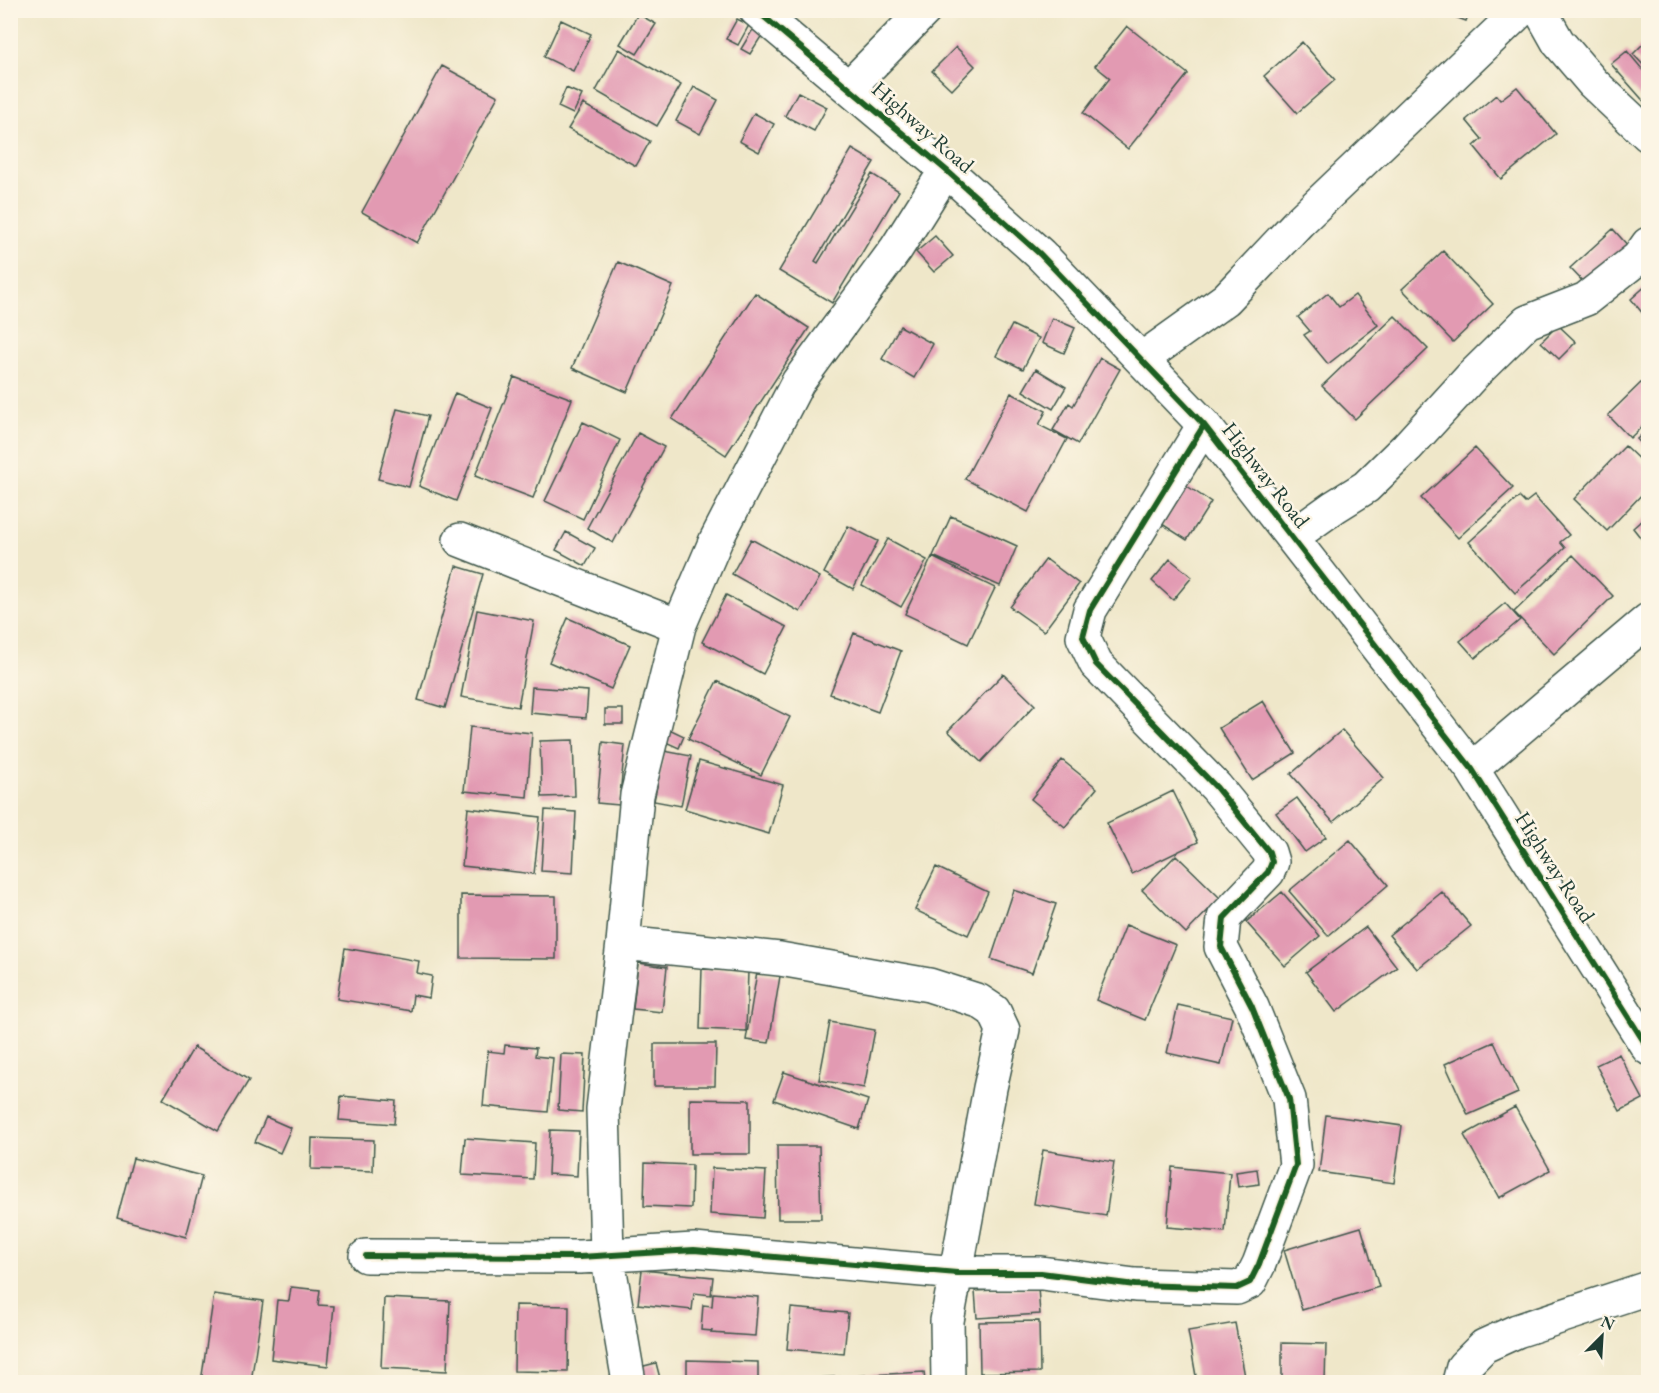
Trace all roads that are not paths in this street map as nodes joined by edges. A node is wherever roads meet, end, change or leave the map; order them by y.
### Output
1 (756, 10) edge
2 (925, 10) edge
3 (1521, 10) edge
4 (1540, 10) edge
5 (849, 87) junction
6 (1648, 135) edge
7 (946, 170) junction
8 (1648, 244) edge
9 (1142, 359) junction
10 (1204, 425) junction
11 (1292, 537) junction
12 (460, 540) dead end
13 (1648, 620) edge
14 (679, 626) junction
15 (1472, 769) junction
16 (623, 943) junction
17 (1640, 1015) edge
18 (1648, 1047) edge
19 (607, 1254) junction
20 (366, 1256) dead end
21 (957, 1273) junction
22 (1648, 1288) edge
23 (630, 1383) edge
24 (948, 1383) edge
25 (1459, 1383) edge

1 - 5 street, Highway Road
2 - 5 street
3 - 9 street
4 - 6 street
5 - 7 street, Highway Road
7 - 9 street, Highway Road
7 - 14 street
8 - 11 street
9 - 10 street, Highway Road
10 - 11 street, Highway Road
10 - 21 street
11 - 15 street, Highway Road
12 - 14 street
13 - 15 street
14 - 16 street
15 - 17 street, Highway Road
16 - 19 street
16 - 21 street
17 - 18 street, Highway Road
19 - 20 street
19 - 21 street
19 - 23 street
21 - 24 street
22 - 25 street

